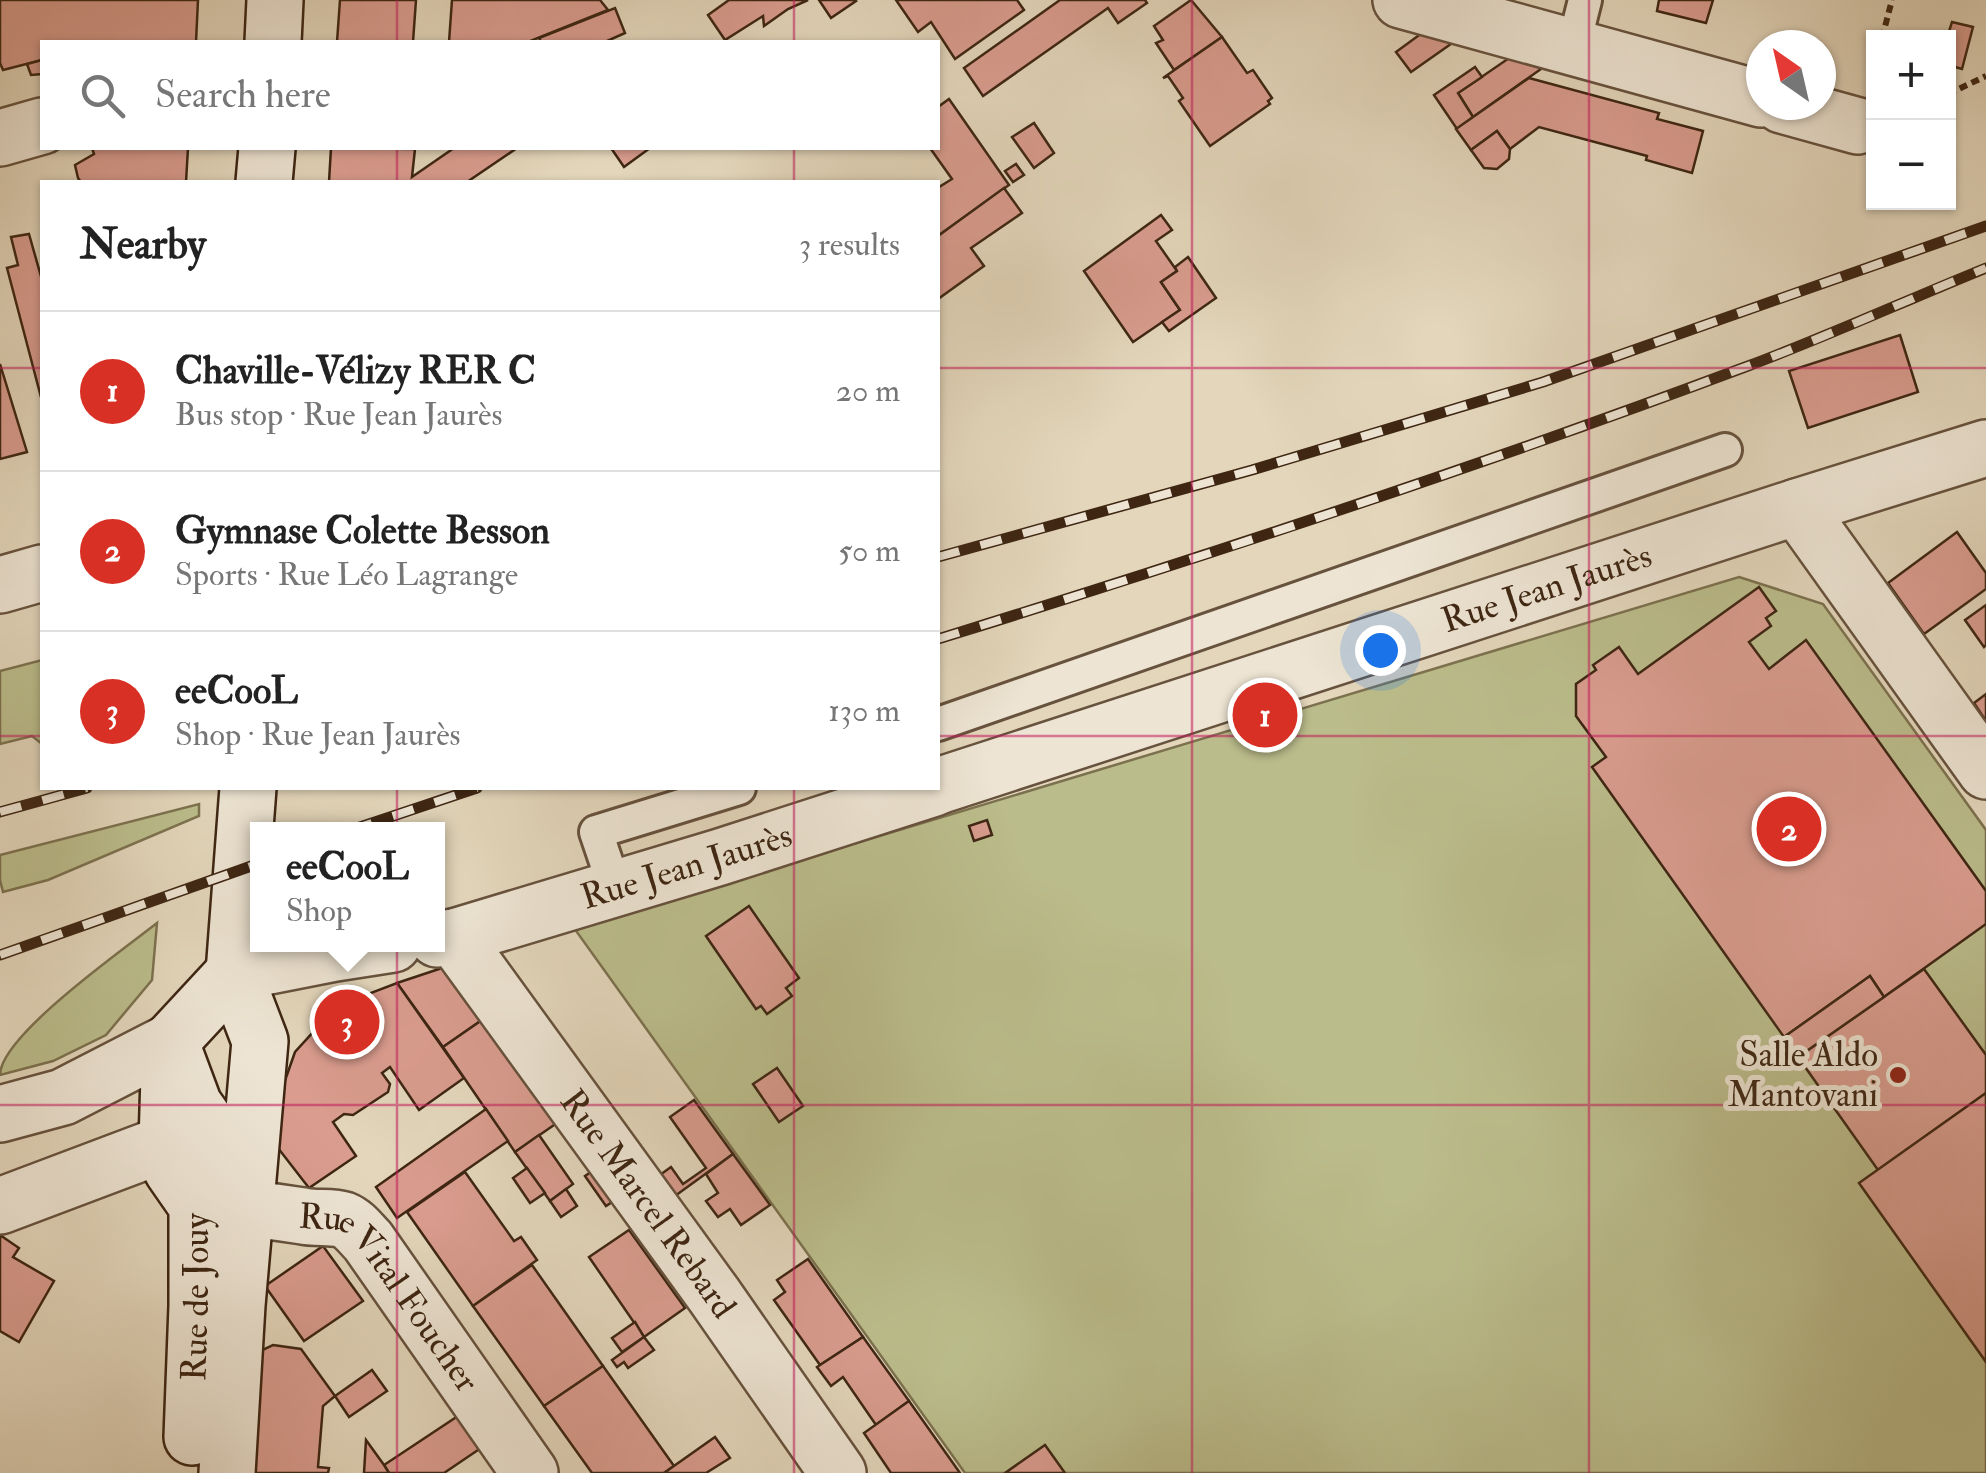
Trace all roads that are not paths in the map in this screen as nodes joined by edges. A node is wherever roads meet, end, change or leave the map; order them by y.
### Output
1 (275, 0) edge
2 (1420, 2) edge
3 (1579, 24) edge
4 (273, 40) edge
5 (1746, 93) edge
6 (1836, 120) edge
7 (1858, 126) dead end
8 (40, 127) edge
9 (0, 138) edge
10 (266, 150) edge
11 (264, 180) edge
12 (1986, 448) edge
13 (1725, 450) dead end
14 (1797, 507) junction
15 (40, 574) edge
16 (0, 584) edge
17 (940, 723) edge
18 (1986, 771) edge
19 (940, 786) edge
20 (248, 790) edge
21 (732, 790) edge
22 (926, 790) edge
23 (615, 888) junction
24 (446, 938) edge
25 (341, 952) edge
26 (234, 973) junction
27 (170, 1042) junction
28 (0, 1114) edge
29 (167, 1142) junction
30 (229, 1200) junction
31 (0, 1206) edge
32 (190, 1473) edge
33 (227, 1473) edge
34 (530, 1473) edge
35 (838, 1473) edge

1 - 4 street
2 - 3 street
3 - 5 street
6 - 7 street
8 - 9 street
10 - 11 street
12 - 14 street, Rue Jean Jaurès
13 - 17 lane
14 - 18 street
14 - 19 street, Rue Jean Jaurès
15 - 16 street
20 - 26 street, Rue de Jouy
21 - 23 lane
22 - 23 street, Rue Jean Jaurès
23 - 24 street, Rue Jean Jaurès
24 - 35 street, Rue Marcel Rebard
25 - 26 street
26 - 27 street
26 - 30 street, Rue de Jouy
27 - 28 street
27 - 29 street, Rue de Jouy
27 - 30 street
29 - 30 street, Rue de Jouy
29 - 31 street
30 - 32 street, Rue de Jouy
30 - 33 street, Rue de Jouy
30 - 34 street, Rue Vital Foucher

